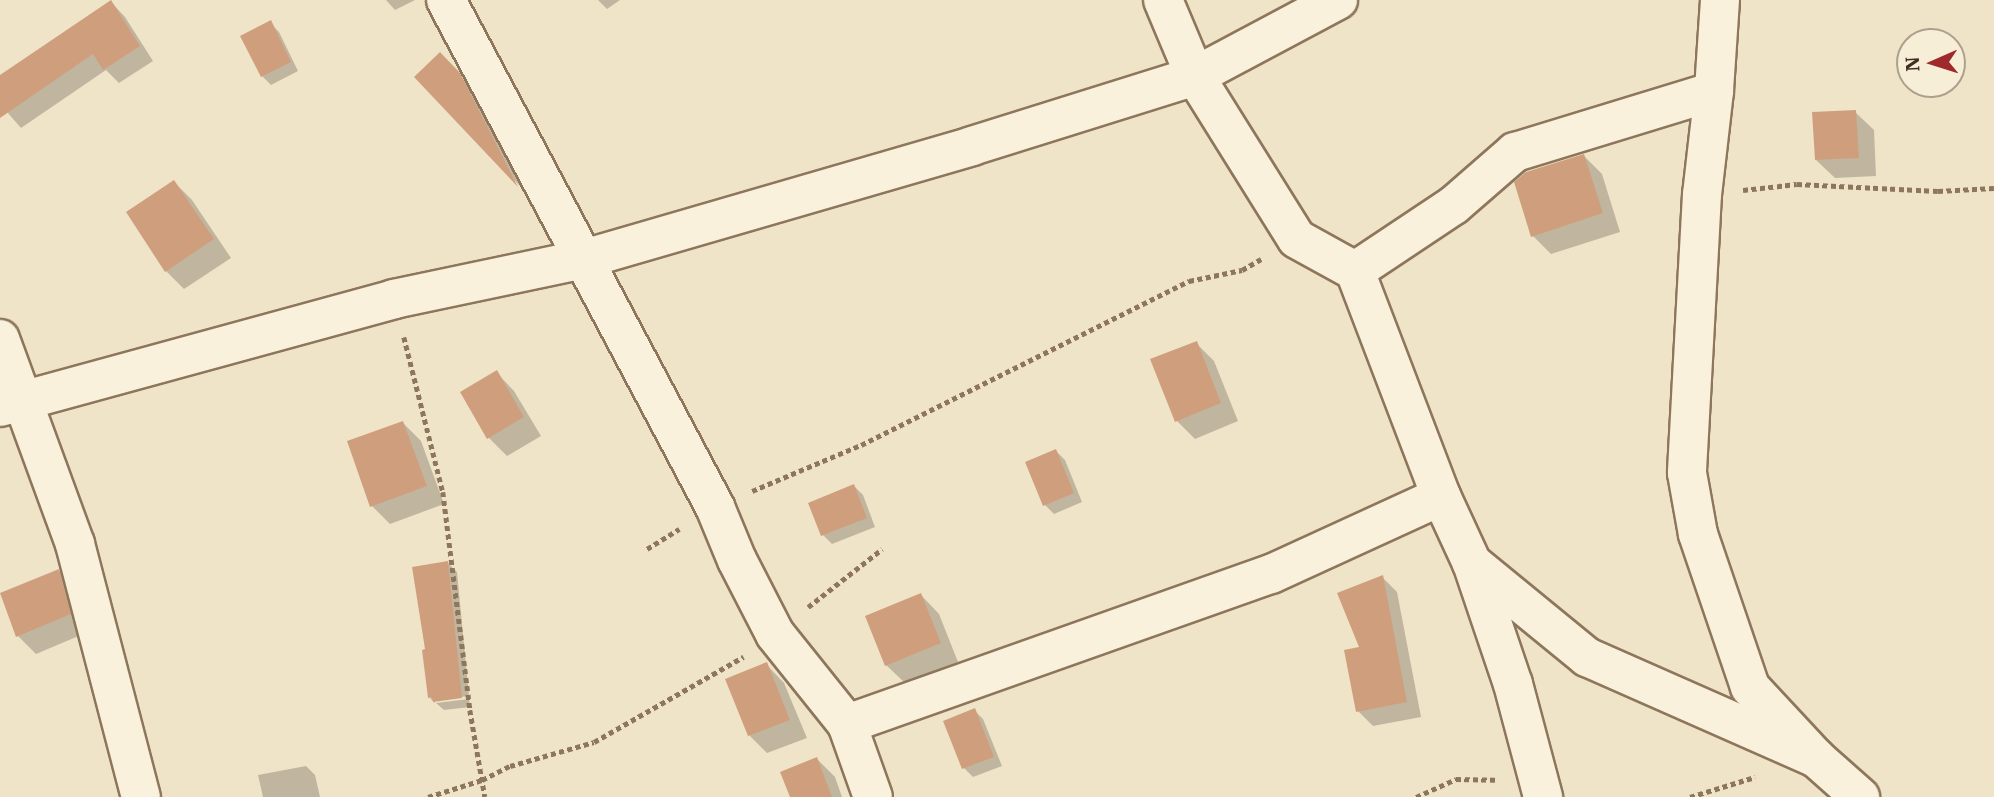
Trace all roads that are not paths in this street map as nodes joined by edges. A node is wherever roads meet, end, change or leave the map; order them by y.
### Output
1 (446, 0) edge
2 (1163, 0) edge
3 (1338, 0) edge
4 (1720, 0) edge
5 (1195, 76) junction
6 (1714, 91) junction
7 (584, 259) junction
8 (1355, 271) junction
9 (0, 340) edge
10 (11, 403) edge
11 (1441, 496) junction
12 (1472, 563) junction
13 (848, 724) junction
14 (1816, 758) junction
15 (1541, 789) edge
16 (141, 797) edge
17 (873, 797) edge
18 (1860, 797) edge

1 - 7 street
2 - 5 street
3 - 5 street
4 - 6 street
5 - 7 street
5 - 8 street
6 - 8 street
6 - 14 street
7 - 10 street
7 - 13 street
8 - 11 street
9 - 10 street
10 - 16 street
11 - 12 street
11 - 13 street
12 - 14 street
12 - 15 street
13 - 17 street
14 - 18 street

